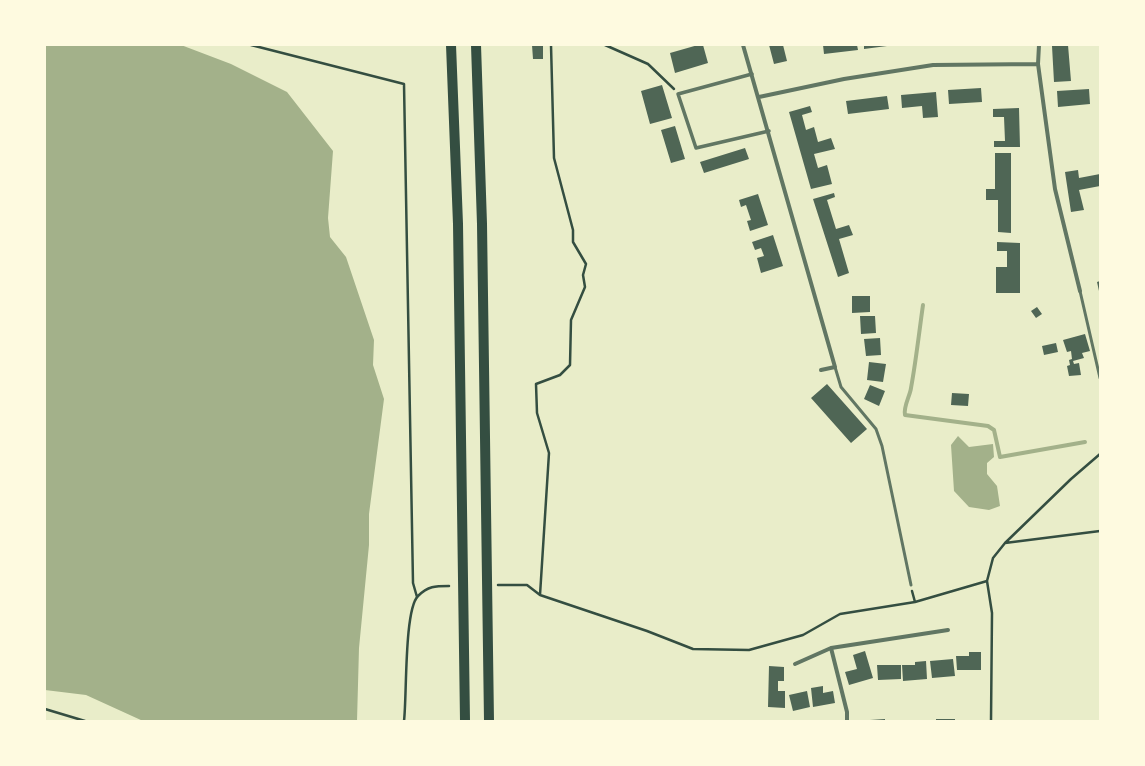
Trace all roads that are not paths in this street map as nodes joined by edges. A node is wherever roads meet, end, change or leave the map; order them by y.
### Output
1 (451, 45) edge
2 (476, 45) edge
3 (743, 45) edge
4 (1039, 45) edge
5 (1038, 64) junction
6 (752, 74) junction
7 (759, 97) junction
8 (769, 131) junction
9 (1080, 291) joint
10 (834, 367) junction
11 (821, 370) dead end
12 (1100, 378) edge
13 (911, 585) dead end
14 (948, 630) dead end
15 (831, 648) junction
16 (795, 664) dead end
17 (465, 721) edge
18 (489, 721) edge
19 (847, 721) edge

1 - 17 main road
2 - 18 main road
3 - 6 street
4 - 5 street
5 - 7 street
5 - 9 street
6 - 7 street
6 - 8 street
7 - 8 street
8 - 10 street
9 - 12 lane
10 - 11 street
10 - 13 lane
14 - 15 street
15 - 16 street
15 - 19 street

